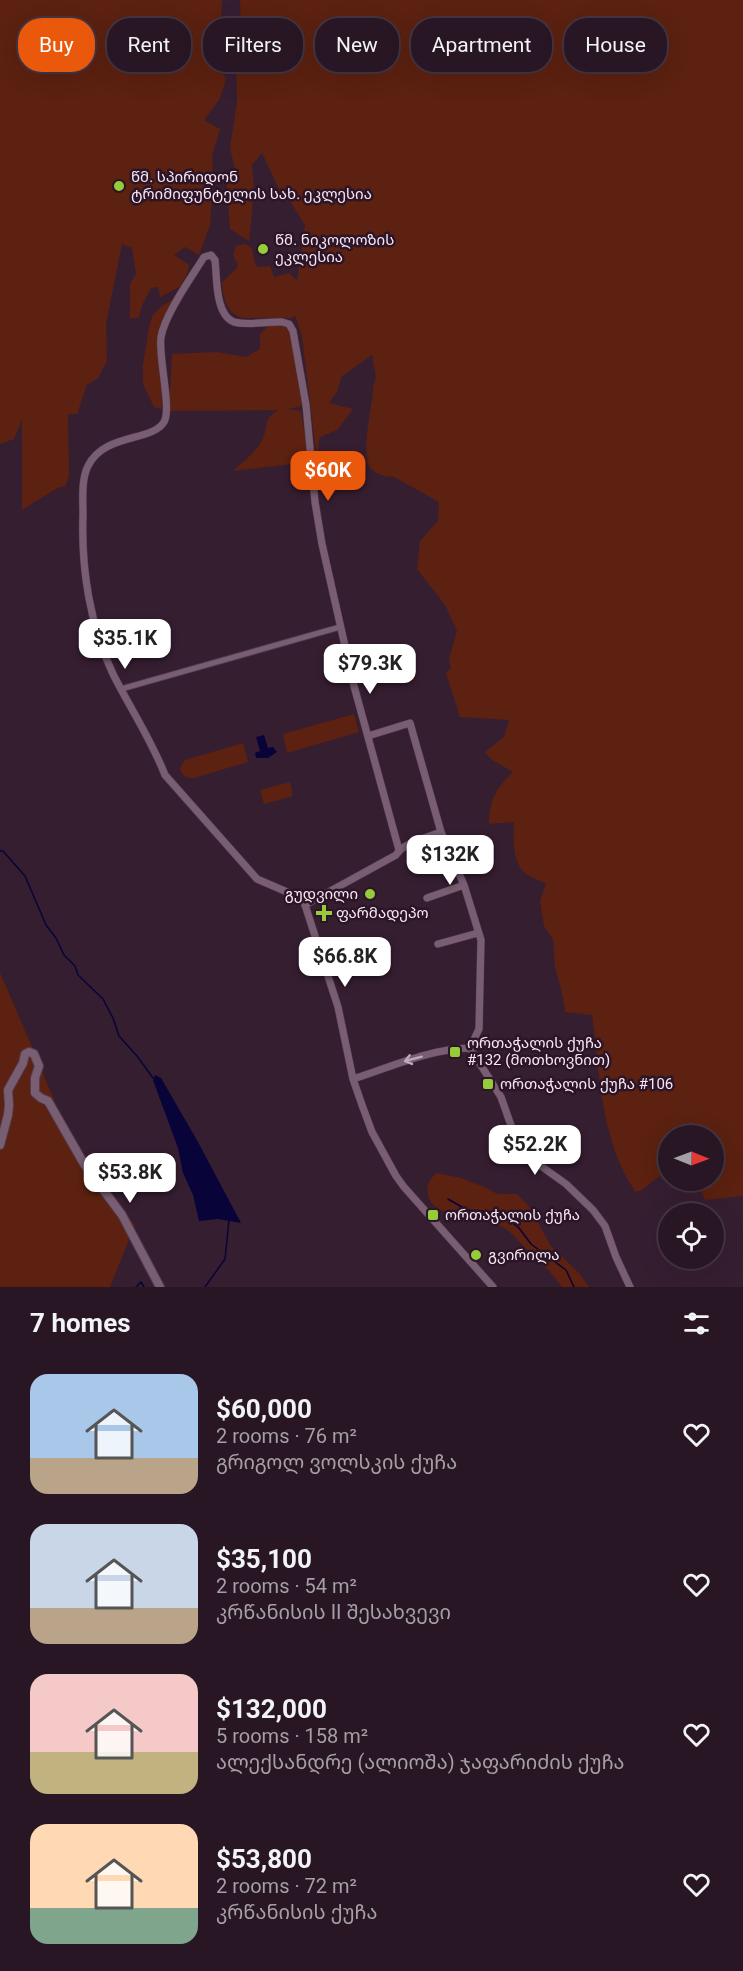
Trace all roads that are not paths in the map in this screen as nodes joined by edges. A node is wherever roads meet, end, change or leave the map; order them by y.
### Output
1 (340, 627) junction
2 (121, 689) junction
3 (368, 736) junction
4 (441, 832) junction
5 (399, 850) junction
6 (464, 885) junction
7 (427, 898) dead end
8 (305, 905) junction
9 (478, 933) junction
10 (438, 944) dead end
11 (470, 1048) junction
12 (353, 1079) junction
13 (0, 1146) edge
14 (160, 1287) edge
15 (493, 1287) edge
16 (630, 1287) edge

1 - 2 street
1 - 2 street
1 - 3 street
2 - 8 street
3 - 4 street
3 - 5 street
4 - 5 street
4 - 6 street
5 - 8 street
6 - 7 street
6 - 9 street
8 - 12 street
9 - 10 street
9 - 11 street
11 -> 12 street
11 - 16 street
12 - 15 street
13 - 14 street

